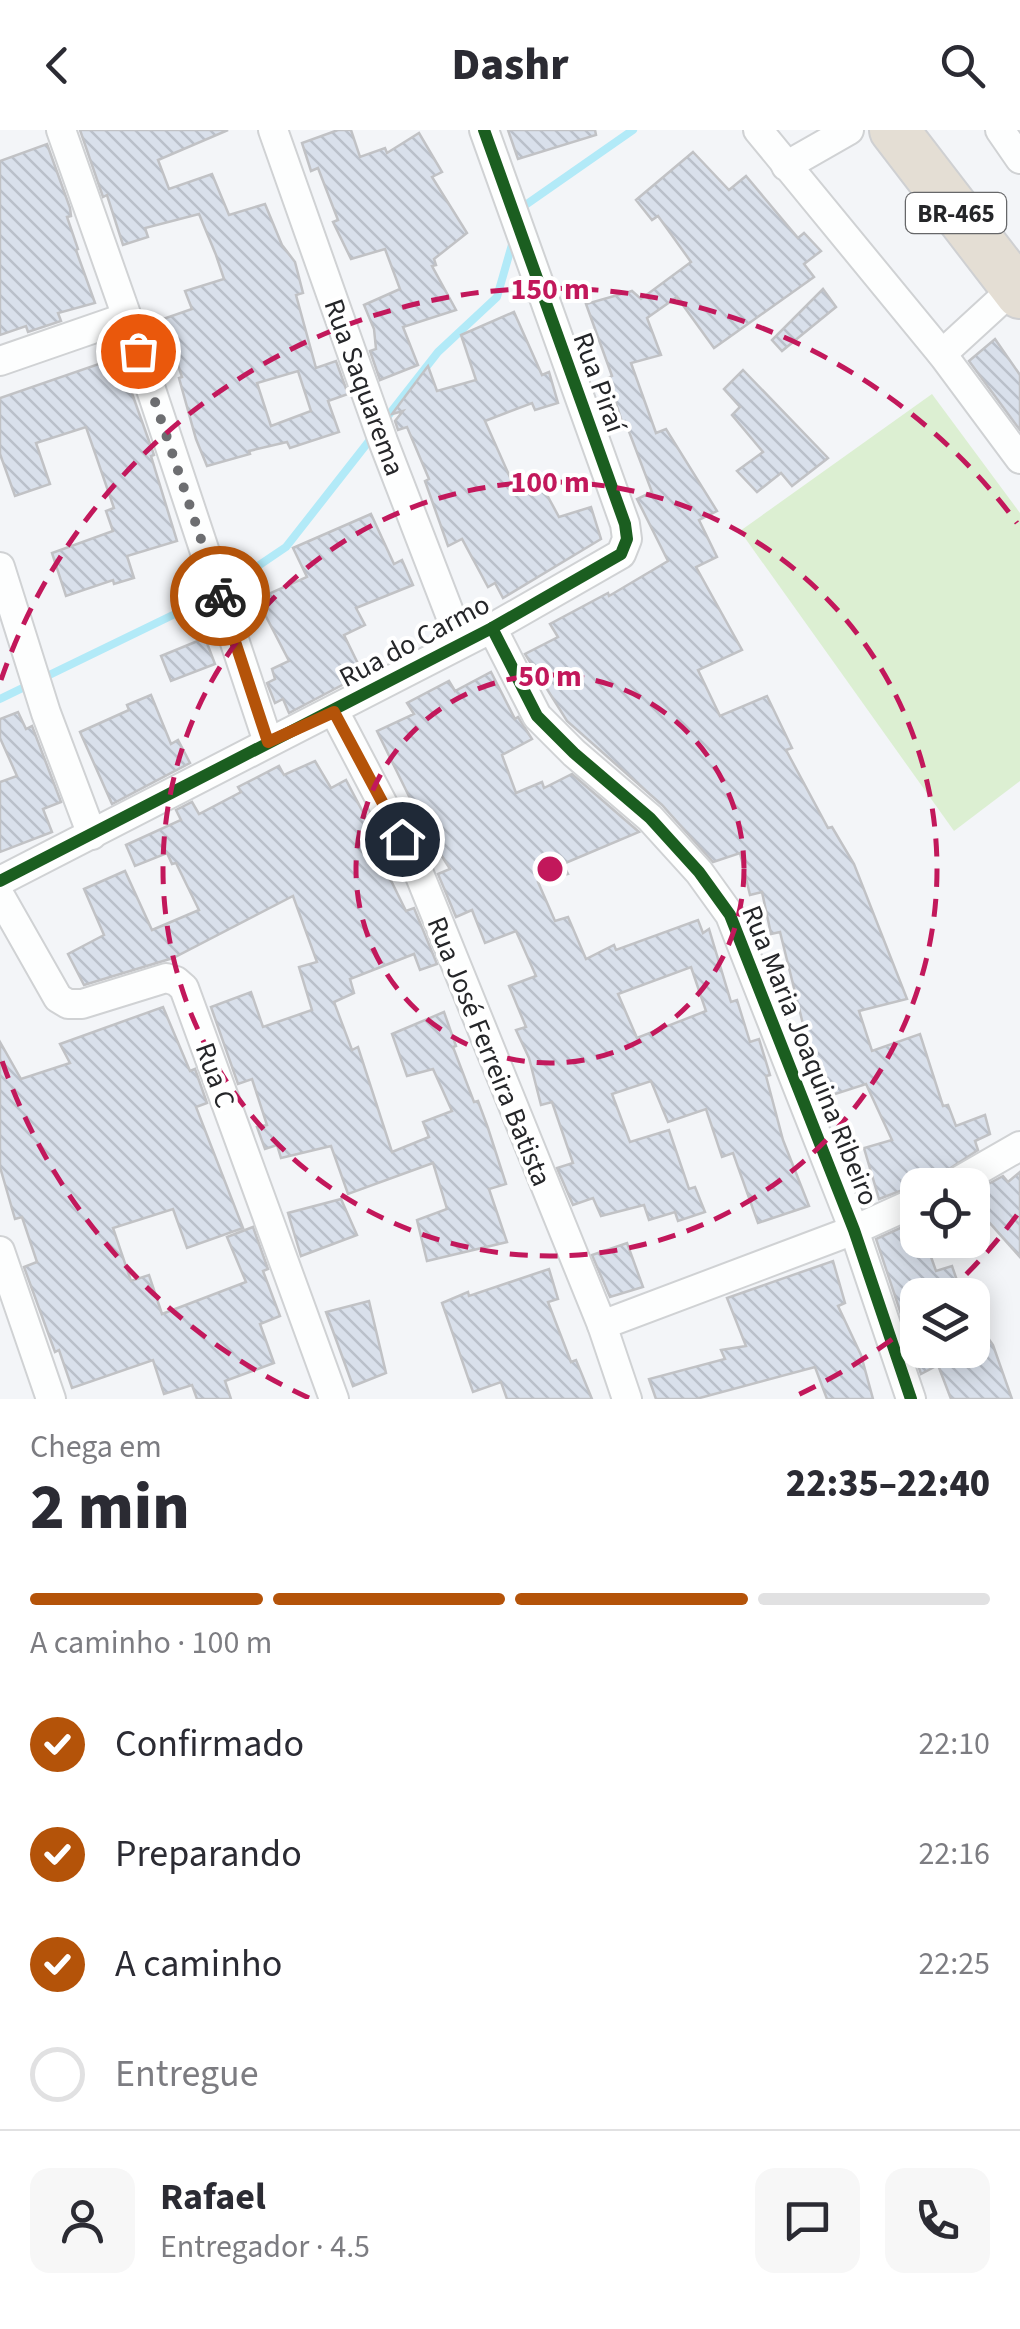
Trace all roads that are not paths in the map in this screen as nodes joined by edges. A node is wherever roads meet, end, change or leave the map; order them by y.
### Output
1 (61, 130) edge
2 (273, 130) edge
3 (484, 130) edge
4 (758, 130) edge
5 (849, 130) edge
6 (894, 130) edge
7 (1000, 130) edge
8 (1020, 159) edge
9 (786, 166) junction
10 (1018, 291) edge
11 (127, 317) junction
12 (942, 354) junction
13 (0, 361) edge
14 (1020, 458) edge
15 (627, 540) joint
16 (0, 567) edge
17 (492, 628) junction
18 (461, 643) junction
19 (334, 712) junction
20 (268, 742) junction
21 (92, 834) junction
22 (0, 881) edge
23 (0, 896) edge
24 (1020, 1146) edge
25 (982, 1168) edge
26 (900, 1209) edge
27 (854, 1230) junction
28 (0, 1250) edge
29 (602, 1326) junction
30 (52, 1399) edge
31 (334, 1399) edge
32 (627, 1399) edge
33 (911, 1399) edge

1 - 11 street
2 - 18 street, Rua Saquarema
3 - 15 street, Rua Piraí
4 - 9 street
5 - 9 street
6 - 10 highway, BR-465
7 - 8 street
9 - 12 street
10 - 12 street
11 - 13 street
11 - 20 street
12 - 14 street
15 - 17 street, Rua do Carmo
16 - 21 street
17 - 18 street, Rua do Carmo
17 - 27 street, Rua Maria Joaquina Ribeiro
18 - 19 street, Rua do Carmo
19 - 20 street, Rua do Carmo
19 - 29 street, Rua José Ferreira Batista
20 - 21 street, Rua do Carmo
21 - 22 street, Rua do Carmo
23 - 31 street, Rua C
24 - 25 street
26 - 27 street
27 - 29 street
27 - 33 street, Rua Maria Joaquina Ribeiro
28 - 30 street
29 - 32 street, Rua José Ferreira Batista

